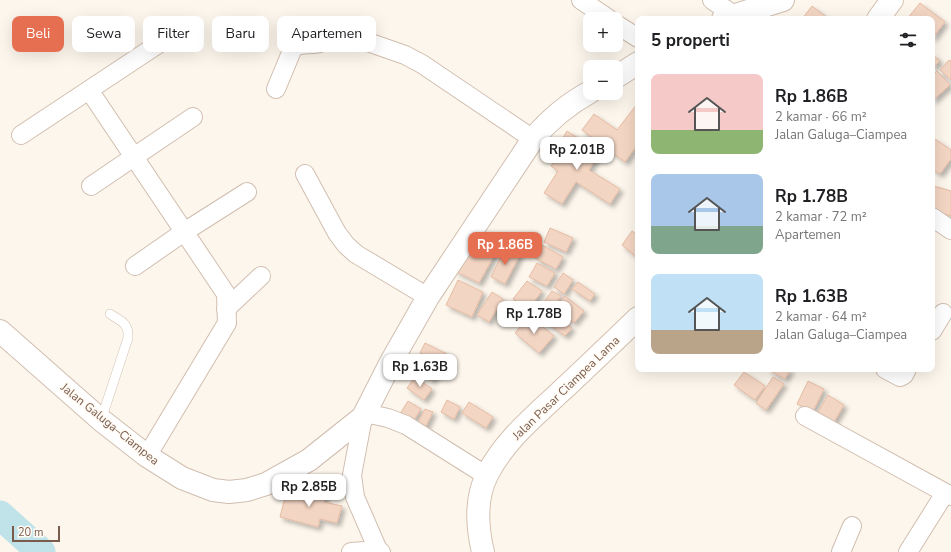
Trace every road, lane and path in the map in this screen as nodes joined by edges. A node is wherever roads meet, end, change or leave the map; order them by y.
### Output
1 (581, 0) edge
2 (712, 0) edge
3 (783, 0) edge
4 (892, 0) edge
5 (599, 12) edge
6 (728, 16) edge
7 (732, 16) edge
8 (880, 16) edge
9 (623, 28) edge
10 (635, 36) edge
11 (146, 52) edge
12 (635, 65) edge
13 (623, 73) edge
14 (276, 89) dead end
15 (89, 90) junction
16 (583, 96) edge
17 (193, 118) dead end
18 (21, 135) dead end
19 (533, 140) junction
20 (134, 156) junction
21 (305, 174) dead end
22 (91, 186) dead end
23 (247, 192) dead end
24 (935, 219) edge
25 (951, 230) edge
26 (184, 232) junction
27 (135, 266) dead end
28 (261, 276) dead end
29 (428, 297) junction
30 (226, 309) junction
31 (943, 313) dead end
32 (110, 314) dead end
33 (635, 321) edge
34 (935, 326) edge
35 (0, 331) edge
36 (891, 372) edge
37 (906, 372) edge
38 (364, 415) junction
39 (805, 416) dead end
40 (102, 420) junction
41 (147, 456) junction
42 (487, 476) junction
43 (948, 494) edge
44 (852, 526) dead end
45 (380, 551) edge
46 (351, 552) edge
47 (483, 552) edge
48 (841, 552) edge
49 (908, 552) edge

1 - 5 street
2 - 6 street
3 - 7 street
4 - 8 street
9 - 10 street
11 - 15 street
12 - 13 street
14 - 19 street
15 - 18 street
15 - 20 street
16 - 19 street, Jalan Galuga–Ciampea
17 - 20 street
19 - 29 street, Jalan Galuga–Ciampea
20 - 22 street
20 - 26 street
21 - 29 street
23 - 26 street
24 - 25 street
26 - 27 street
26 - 30 street
28 - 30 street
29 - 38 street, Jalan Galuga–Ciampea
30 - 41 street
31 - 34 street
32 - 40 lane
33 - 42 street, Jalan Pasar Ciampea Lama
35 - 40 street, Jalan Galuga–Ciampea
36 - 37 street
38 - 41 street, Jalan Galuga–Ciampea
38 - 42 street
38 - 45 street
39 - 43 street
40 - 41 street, Jalan Galuga–Ciampea
42 - 47 street, Jalan Pasar Ciampea Lama
43 - 49 street
44 - 48 street
45 - 46 street

